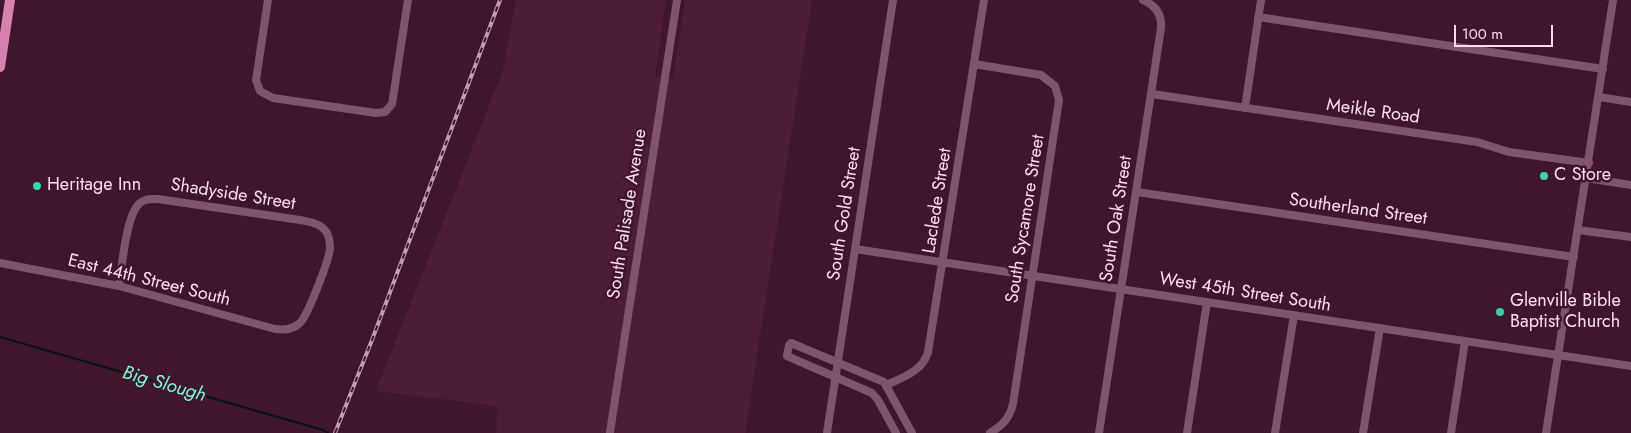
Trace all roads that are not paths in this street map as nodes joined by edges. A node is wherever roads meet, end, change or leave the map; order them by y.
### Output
1 (10, 0) edge
2 (268, 0) edge
3 (408, 0) edge
4 (677, 0) edge
5 (893, 0) edge
6 (984, 0) edge
7 (1143, 0) edge
8 (1261, 0) edge
9 (1613, 0) edge
10 (1258, 18) junction
11 (974, 64) junction
12 (0, 67) edge
13 (1602, 69) junction
14 (1152, 94) junction
15 (1599, 97) junction
16 (1631, 102) edge
17 (1245, 108) junction
18 (1589, 163) junction
19 (1586, 178) junction
20 (1631, 184) edge
21 (1137, 192) junction
22 (320, 226) joint
23 (1578, 230) junction
24 (1631, 238) edge
25 (855, 249) junction
26 (1574, 257) junction
27 (944, 262) junction
28 (0, 263) edge
29 (1032, 276) junction
30 (119, 286) junction
31 (1122, 289) junction
32 (1207, 302) junction
33 (1294, 315) junction
34 (1380, 328) junction
35 (1465, 341) junction
36 (1559, 355) junction
37 (838, 362) junction
38 (1631, 366) edge
39 (836, 377) junction
40 (886, 385) junction
41 (610, 432) edge
42 (827, 433) edge
43 (896, 433) edge
44 (912, 433) edge
45 (990, 433) edge
46 (1099, 433) edge
47 (1187, 433) edge
48 (1275, 433) edge
49 (1363, 433) edge
50 (1451, 433) edge
51 (1546, 433) edge

1 - 12 main road
2 - 3 street
4 - 41 street, South Palisade Avenue
5 - 25 street, South Gold Street
6 - 11 street, Laclede Street
7 - 14 street, South Oak Street
8 - 10 street
9 - 13 street
10 - 13 street
10 - 17 street
11 - 27 street, Laclede Street
11 - 29 street, South Sycamore Street
13 - 15 street
14 - 17 street, Meikle Road
14 - 21 street, South Oak Street
15 - 16 street
15 - 18 street
17 - 18 street, Meikle Road
18 - 19 street
19 - 20 street
19 - 23 street
21 - 26 street, Southerland Street
21 - 31 street, South Oak Street
22 - 30 street, Shadyside Street
22 - 30 street, East 44th Street South
23 - 24 street
23 - 26 street
25 - 27 street, West 45th Street South
25 - 37 street, South Gold Street
26 - 36 street
27 - 29 street, West 45th Street South
27 - 40 street, Laclede Street
28 - 30 street, East 44th Street South
29 - 31 street, West 45th Street South
29 - 45 street, South Sycamore Street
31 - 32 street, West 45th Street South
31 - 46 street, South Oak Street
32 - 33 street, West 45th Street South
32 - 47 street
33 - 34 street, West 45th Street South
33 - 48 street
34 - 35 street, West 45th Street South
34 - 49 street
35 - 36 street, West 45th Street South
35 - 50 street
36 - 38 street, West 45th Street South
36 - 51 street
37 - 39 street, South Gold Street
37 - 39 street
37 - 40 street
39 - 42 street, South Gold Street
39 - 43 street
40 - 44 street

